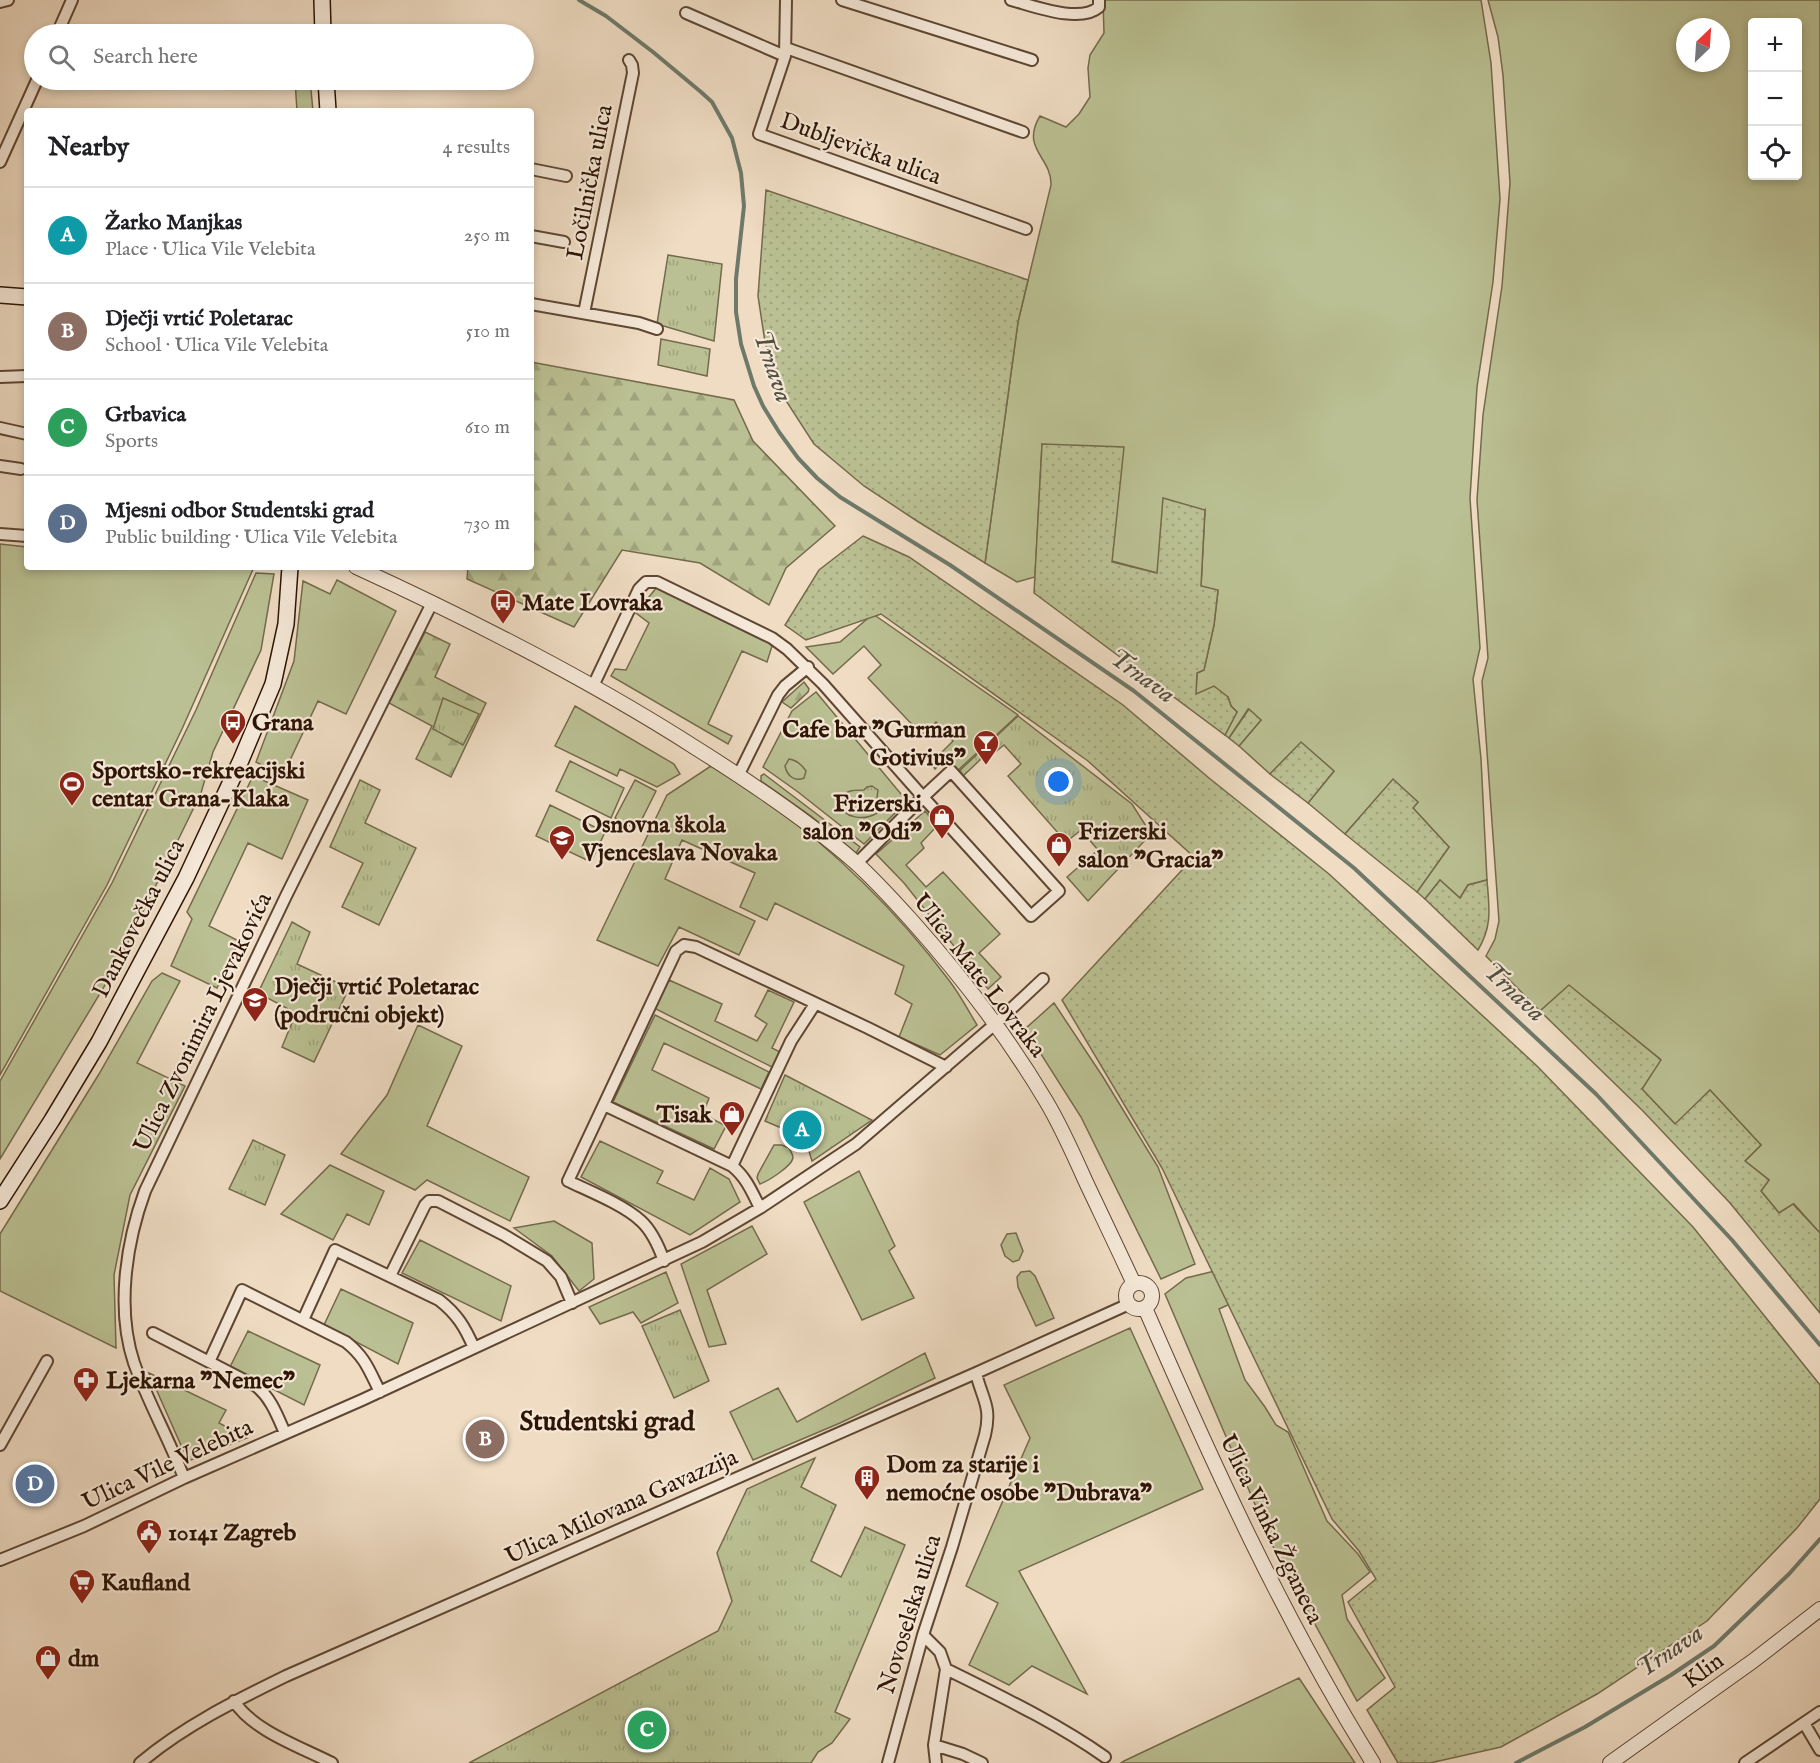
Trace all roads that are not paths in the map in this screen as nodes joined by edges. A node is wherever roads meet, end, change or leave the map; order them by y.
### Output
1 (8, 0) edge
2 (72, 0) edge
3 (322, 0) edge
4 (786, 0) edge
5 (842, 0) edge
6 (1011, 0) edge
7 (1099, 0) edge
8 (0, 2) edge
9 (686, 13) dead end
10 (61, 24) edge
11 (323, 24) edge
12 (785, 52) junction
13 (629, 60) dead end
14 (1032, 60) dead end
15 (32, 90) edge
16 (327, 90) edge
17 (24, 108) edge
18 (328, 108) edge
19 (24, 109) edge
20 (1023, 132) dead end
21 (0, 162) edge
22 (534, 170) edge
23 (566, 176) dead end
24 (1026, 229) dead end
25 (534, 237) edge
26 (564, 242) dead end
27 (0, 295) edge
28 (24, 297) edge
29 (534, 305) edge
30 (584, 313) junction
31 (657, 329) dead end
32 (24, 376) edge
33 (0, 377) edge
34 (0, 428) edge
35 (24, 433) edge
36 (0, 466) edge
37 (21, 469) dead end
38 (0, 534) edge
39 (24, 536) edge
40 (290, 570) edge
41 (362, 570) edge
42 (432, 603) junction
43 (808, 667) junction
44 (593, 686) junction
45 (739, 774) junction
46 (923, 797) junction
47 (856, 864) junction
48 (1043, 979) dead end
49 (815, 1004) junction
50 (995, 1024) junction
51 (946, 1067) junction
52 (604, 1105) junction
53 (732, 1166) junction
54 (0, 1201) edge
55 (760, 1208) junction
56 (664, 1261) junction
57 (390, 1276) junction
58 (1134, 1284) junction
59 (572, 1302) junction
60 (1129, 1304) junction
61 (1145, 1308) junction
62 (303, 1320) junction
63 (153, 1333) dead end
64 (474, 1348) junction
65 (46, 1361) dead end
66 (209, 1362) junction
67 (976, 1373) junction
68 (380, 1392) junction
69 (285, 1433) junction
70 (0, 1445) edge
71 (184, 1478) junction
72 (0, 1560) edge
73 (1820, 1609) edge
74 (923, 1635) junction
75 (946, 1669) junction
76 (234, 1701) junction
77 (1820, 1712) edge
78 (1804, 1723) junction
79 (934, 1745) junction
80 (1820, 1750) edge
81 (1105, 1756) dead end
82 (140, 1763) edge
83 (332, 1763) edge
84 (888, 1763) edge
85 (936, 1763) edge
86 (982, 1763) edge
87 (1373, 1763) edge
88 (1610, 1763) edge
89 (1745, 1763) edge

1 - 8 street
2 - 10 street
3 - 11 main road
4 - 12 street, Dubljevička ulica
5 - 14 street
6 - 7 street
9 - 12 street
12 - 20 street
12 - 24 street, Dubljevička ulica
13 - 30 street, Ločilnička ulica
15 - 17 street
16 - 18 main road
19 - 21 street
22 - 23 street
25 - 26 street
27 - 28 main road
29 - 30 street
30 - 31 street
32 - 33 street
34 - 35 street
36 - 37 street
38 - 39 street
40 - 54 main road, Dankovečka ulica
41 - 42 street, Ulica Mate Lovraka
42 - 44 street, Ulica Mate Lovraka
42 - 71 street, Ulica Zvonimira Ljevakovića
43 - 44 street
43 - 45 street
43 - 46 street
44 - 45 street, Ulica Mate Lovraka
45 - 47 street, Ulica Mate Lovraka
46 - 46 street
46 - 47 street
47 - 50 street, Ulica Mate Lovraka
48 - 50 street, Ulica Vile Velebita
49 - 51 street
49 - 52 street
49 - 53 street
50 - 51 street, Ulica Vile Velebita
50 - 58 street, Ulica Mate Lovraka
51 - 55 street, Ulica Vile Velebita
52 - 53 street
52 - 56 street
53 - 55 street
55 - 56 street, Ulica Vile Velebita
56 - 59 street, Ulica Vile Velebita
57 - 59 street
57 - 62 street
57 - 64 street
58 - 60 street
58 - 61 street, Ulica Vinka Žganeca
59 - 64 street, Ulica Vile Velebita
60 - 61 street
60 - 67 street, Ulica Milovana Gavazzija
61 - 87 street, Ulica Vinka Žganeca
62 - 66 street
62 - 68 street
63 - 66 street, Ulica Vile Velebita
64 - 68 street, Ulica Vile Velebita
65 - 70 street
66 - 69 street, Ulica Vile Velebita
67 - 74 street, Novoselska ulica
67 - 76 street, Ulica Milovana Gavazzija
68 - 69 street, Ulica Vile Velebita
69 - 71 street, Ulica Vile Velebita
71 - 72 street, Ulica Vile Velebita
73 - 88 street, Klin
74 - 75 street
74 - 84 street, Novoselska ulica
75 - 79 street
75 - 81 street
76 - 82 street, Ulica Milovana Gavazzija
76 - 83 street
77 - 78 street
78 - 80 street
78 - 89 street
79 - 85 street
79 - 86 street

